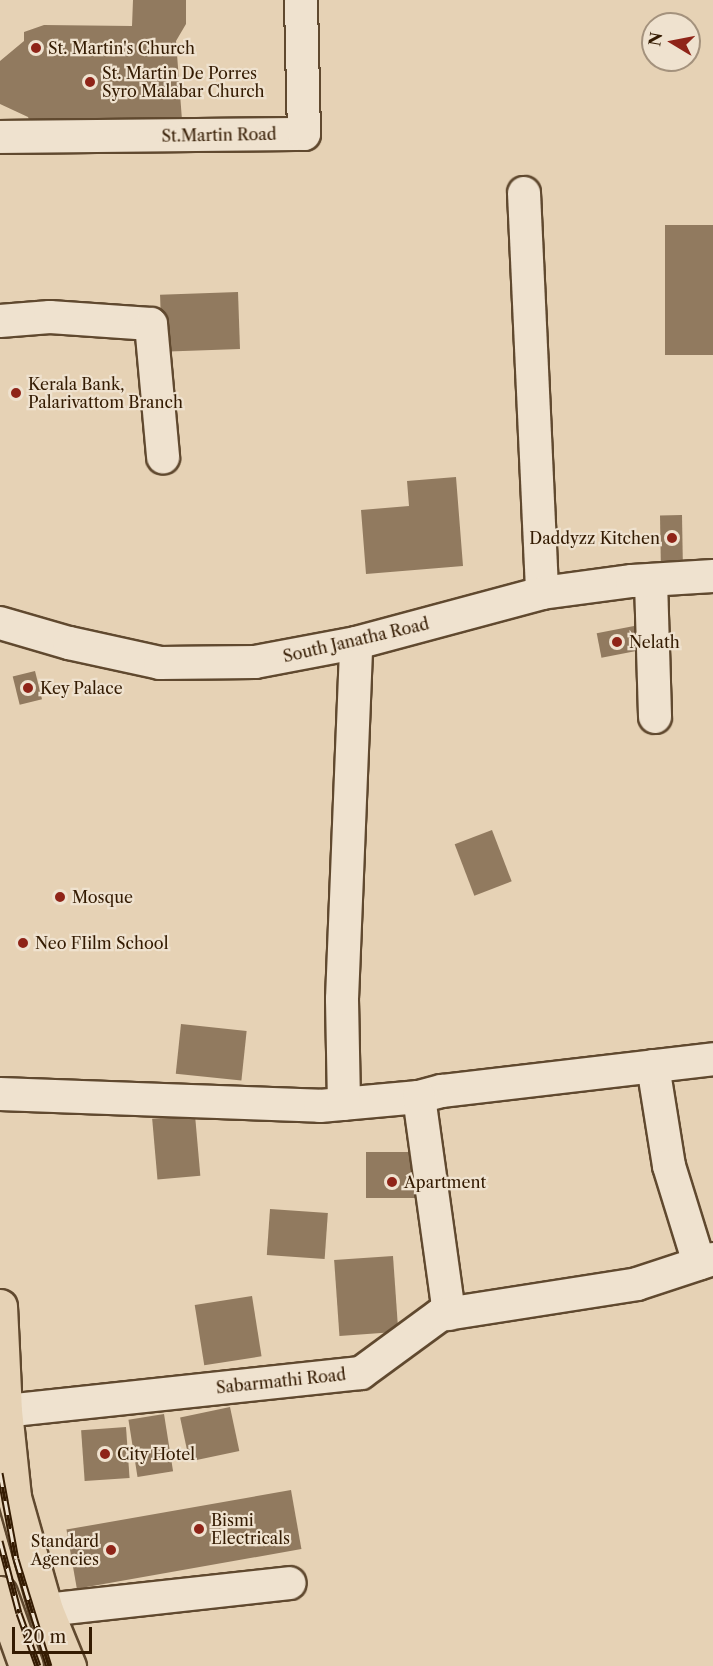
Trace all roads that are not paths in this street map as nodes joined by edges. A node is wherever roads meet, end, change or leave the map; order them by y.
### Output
1 (301, 0) edge
2 (0, 137) edge
3 (524, 193) dead end
4 (0, 321) edge
5 (163, 457) dead end
6 (713, 576) edge
7 (651, 581) junction
8 (542, 593) junction
9 (0, 624) edge
10 (356, 643) junction
11 (655, 717) dead end
12 (713, 1059) edge
13 (653, 1066) junction
14 (0, 1094) edge
15 (419, 1097) junction
16 (345, 1104) junction
17 (706, 1261) edge
18 (0, 1306) edge
19 (449, 1314) junction
20 (5, 1411) junction
21 (290, 1583) dead end
22 (0, 1593) edge
23 (46, 1610) junction
24 (26, 1666) edge
25 (69, 1666) edge

1 - 2 street, St.Martin Road
3 - 8 street
4 - 5 street
6 - 7 street, South Janatha Road
7 - 8 street, South Janatha Road
7 - 11 street
8 - 10 street, South Janatha Road
9 - 10 street, South Janatha Road
10 - 16 street
12 - 13 street
13 - 15 street
13 - 17 street
14 - 16 street
15 - 16 street
15 - 19 street
17 - 19 street, Sabarmathi Road
18 - 20 main road
19 - 20 street, Sabarmathi Road
20 - 23 main road
21 - 23 street
22 - 24 main road
23 - 25 main road

